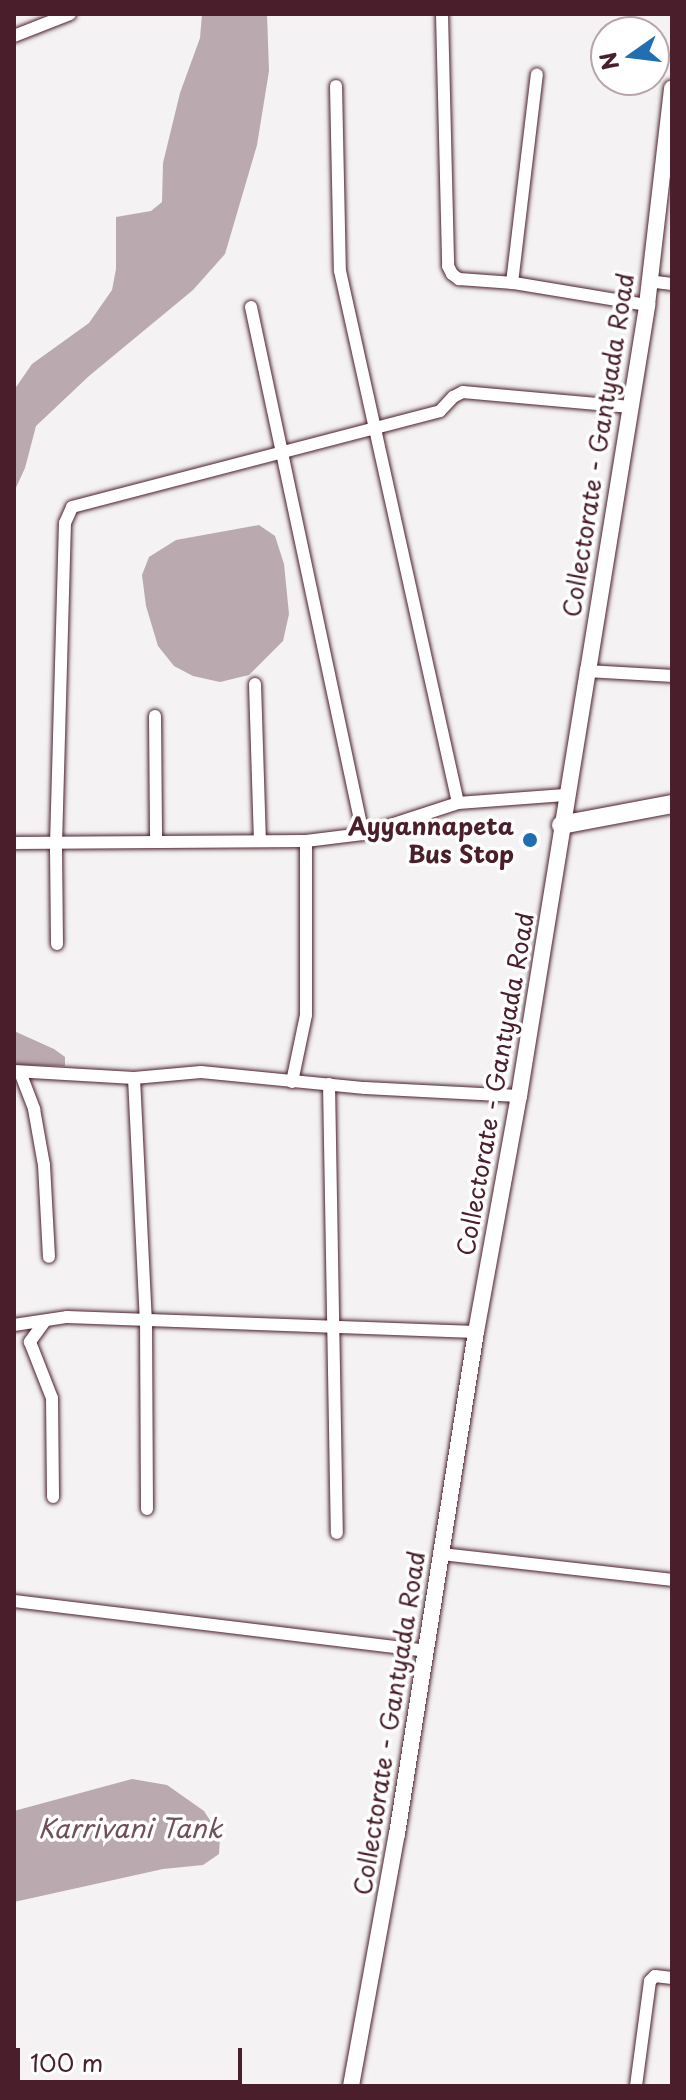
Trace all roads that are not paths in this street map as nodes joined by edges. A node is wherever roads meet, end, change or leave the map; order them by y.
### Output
1 (70, 14) edge
2 (442, 14) edge
3 (14, 36) edge
4 (537, 74) dead end
5 (336, 86) dead end
6 (672, 88) edge
7 (648, 281) junction
8 (512, 283) junction
9 (672, 284) edge
10 (647, 305) junction
11 (251, 307) dead end
12 (630, 407) junction
13 (375, 430) junction
14 (280, 453) junction
15 (588, 671) junction
16 (672, 676) edge
17 (255, 684) dead end
18 (155, 716) dead end
19 (565, 795) junction
20 (458, 803) junction
21 (672, 804) edge
22 (561, 825) junction
23 (363, 834) junction
24 (260, 840) junction
25 (306, 841) junction
26 (156, 842) junction
27 (14, 843) edge
28 (56, 844) junction
29 (57, 944) dead end
30 (17, 1071) edge
31 (134, 1078) junction
32 (292, 1082) junction
33 (329, 1084) junction
34 (519, 1096) junction
35 (49, 1257) dead end
36 (45, 1321) junction
37 (146, 1321) junction
38 (14, 1325) edge
39 (335, 1329) junction
40 (476, 1332) junction
41 (53, 1497) dead end
42 (147, 1509) dead end
43 (337, 1533) dead end
44 (441, 1554) junction
45 (672, 1580) edge
46 (14, 1601) edge
47 (426, 1651) junction
48 (672, 1978) edge
49 (351, 2086) edge
50 (636, 2086) edge

1 - 3 street
2 - 8 street
4 - 8 street
5 - 13 street
6 - 7 street, Collectorate - Gantyada Road
7 - 9 street
7 - 10 street, Collectorate - Gantyada Road
8 - 10 street
10 - 12 street, Collectorate - Gantyada Road
11 - 14 street
12 - 13 street
12 - 15 street, Collectorate - Gantyada Road
13 - 14 street
13 - 20 street
14 - 23 street
14 - 28 street
15 - 16 street
15 - 19 street, Collectorate - Gantyada Road
17 - 24 street
18 - 26 street
19 - 20 street
19 - 22 street, Collectorate - Gantyada Road
20 - 23 street
21 - 22 main road
22 - 34 street, Collectorate - Gantyada Road
23 - 25 street
24 - 25 street
24 - 26 street
25 - 32 street
26 - 28 street
27 - 28 street
28 - 29 street
30 - 31 street
30 - 35 street
31 - 32 street
31 - 37 street
32 - 33 street
33 - 34 street
33 - 39 street
34 - 40 street, Collectorate - Gantyada Road
36 - 37 street
36 - 38 street
36 - 41 street
37 - 39 street
37 - 42 street
39 - 40 street
39 - 43 street
40 - 44 street, Collectorate - Gantyada Road
44 - 45 street
44 - 47 street, Collectorate - Gantyada Road
46 - 47 street
47 - 49 street, Collectorate - Gantyada Road
48 - 50 street

